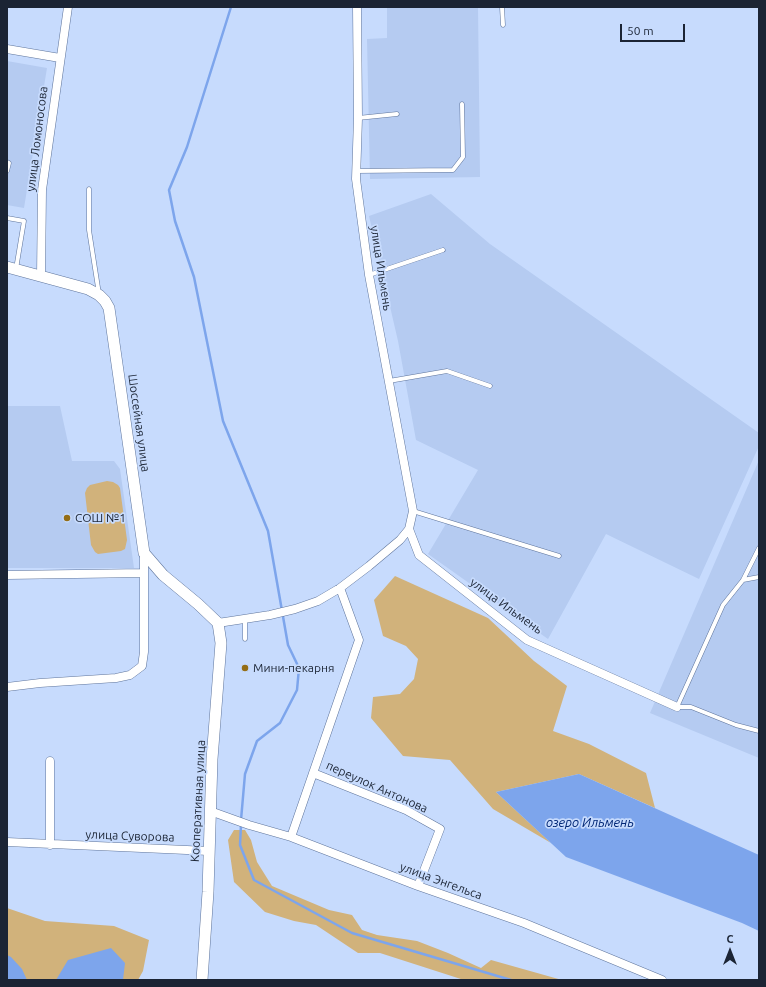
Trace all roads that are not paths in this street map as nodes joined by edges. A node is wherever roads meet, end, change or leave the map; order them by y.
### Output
1 (68, 7) edge
2 (357, 7) edge
3 (502, 7) edge
4 (503, 25) dead end
5 (7, 49) edge
6 (60, 58) junction
7 (462, 104) dead end
8 (397, 114) dead end
9 (358, 118) junction
10 (7, 162) edge
11 (7, 171) edge
12 (356, 171) junction
13 (89, 189) dead end
14 (7, 218) edge
15 (443, 250) dead end
16 (12, 268) edge
17 (369, 275) junction
18 (41, 276) junction
19 (99, 296) junction
20 (389, 381) junction
21 (490, 386) dead end
22 (413, 511) junction
23 (409, 529) junction
24 (759, 548) edge
25 (144, 554) junction
26 (559, 556) dead end
27 (144, 573) junction
28 (7, 574) edge
29 (759, 577) edge
30 (743, 580) junction
31 (340, 588) junction
32 (245, 619) junction
33 (218, 623) junction
34 (245, 639) dead end
35 (7, 687) edge
36 (677, 707) junction
37 (759, 731) edge
38 (50, 761) dead end
39 (313, 772) junction
40 (210, 811) junction
41 (291, 838) junction
42 (7, 842) edge
43 (50, 844) junction
44 (208, 850) junction
45 (418, 886) junction
46 (202, 980) edge
47 (662, 980) edge

1 - 6 street, улица Ломоносова
2 - 9 street, улица Ильмень
3 - 4 lane
5 - 6 street
6 - 18 street, улица Ломоносова
7 - 12 lane
8 - 9 lane
9 - 12 street, улица Ильмень
10 - 11 lane
12 - 17 street, улица Ильмень
13 - 19 lane
14 - 16 lane
15 - 17 lane
16 - 18 street, Шоссейная улица
17 - 20 street, улица Ильмень
18 - 19 street, Шоссейная улица
19 - 25 street, Шоссейная улица
20 - 21 lane
20 - 22 street, улица Ильмень
22 - 23 street, улица Ильмень
22 - 26 lane
23 - 31 street
23 - 36 street, улица Ильмень
24 - 30 lane
25 - 27 street
25 - 33 street
27 - 28 street
27 - 35 street
29 - 30 lane
30 - 36 lane
31 - 32 street
31 - 39 street, переулок Антонова
32 - 33 street
32 - 34 lane
33 - 40 street, Кооперативная улица
36 - 37 lane
38 - 43 street
39 - 41 street, переулок Антонова
39 - 45 street, переулок Антонова
40 - 41 street, улица Энгельса
40 - 44 street, Кооперативная улица
41 - 45 street, улица Энгельса
42 - 43 street, улица Суворова
43 - 44 street, улица Суворова
44 - 46 street, Кооперативная улица
45 - 47 street, улица Энгельса

